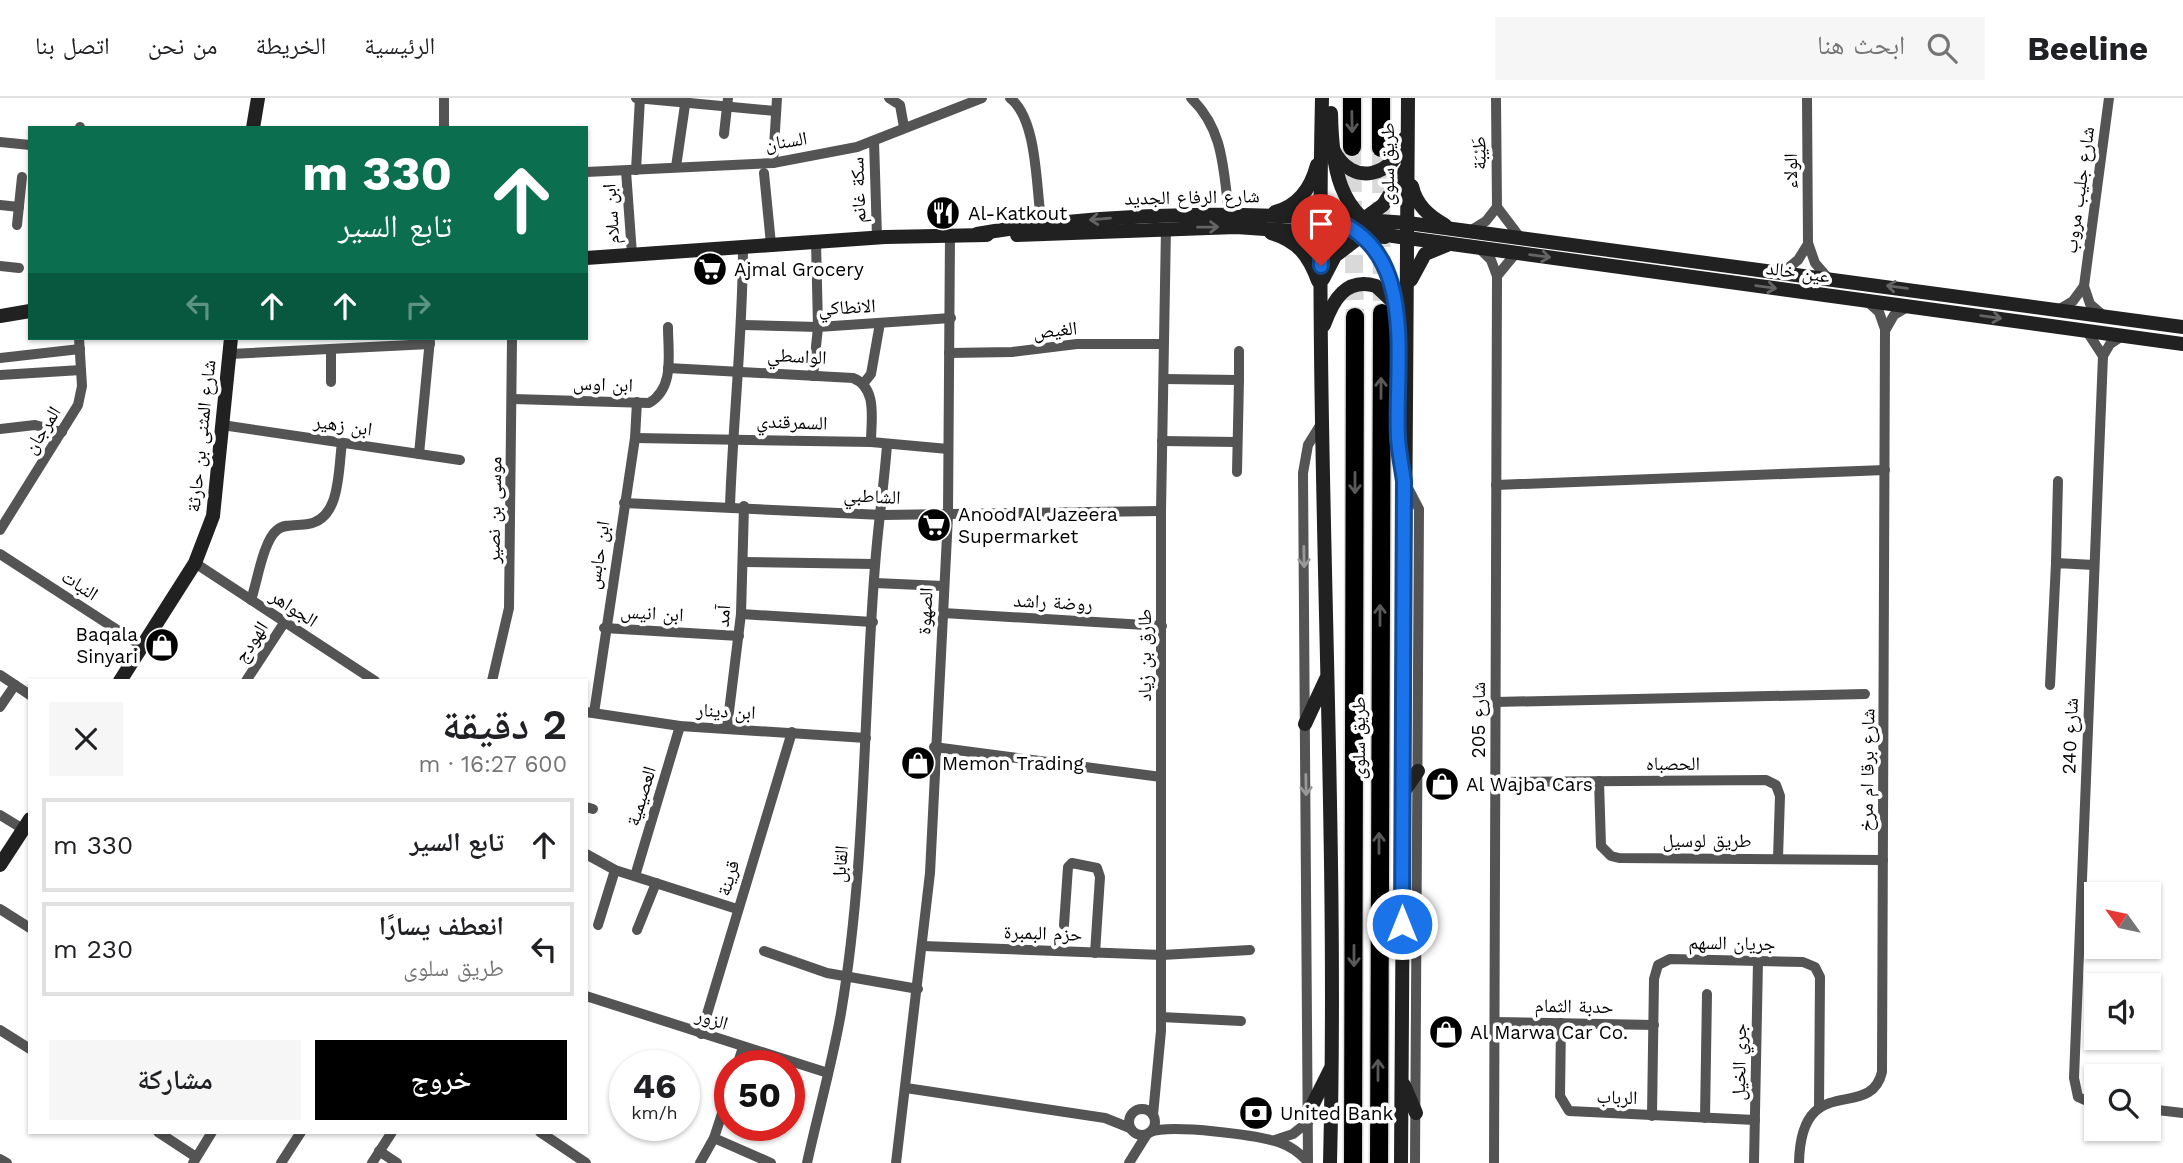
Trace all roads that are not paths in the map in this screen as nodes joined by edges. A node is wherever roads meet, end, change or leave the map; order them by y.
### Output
1 (258, 98) edge
2 (444, 98) edge
3 (638, 98) edge
4 (777, 98) edge
5 (889, 98) edge
6 (982, 98) edge
7 (1010, 98) edge
8 (1191, 98) edge
9 (1322, 98) edge
10 (1330, 98) edge
11 (1352, 98) edge
12 (1381, 98) edge
13 (1408, 98) edge
14 (1496, 98) edge
15 (1807, 98) edge
16 (2109, 98) edge
17 (685, 101) edge
18 (728, 102) edge
19 (775, 111) junction
20 (253, 126) edge
21 (444, 126) edge
22 (904, 127) junction
23 (1408, 127) junction
24 (724, 134) dead end
25 (874, 141) junction
26 (0, 142) edge
27 (28, 145) edge
28 (1352, 147) tunnel mouth
29 (1381, 148) tunnel mouth
30 (1326, 149) junction
31 (773, 163) junction
32 (1408, 164) junction
33 (676, 167) junction
34 (631, 170) junction
35 (588, 172) edge
36 (764, 173) dead end
37 (22, 177) dead end
38 (0, 205) edge
39 (19, 207) junction
40 (1497, 207) junction
41 (1040, 211) junction
42 (1229, 213) junction
43 (1266, 214) junction
44 (1055, 222) junction
45 (1321, 223) junction
46 (1408, 223) junction
47 (17, 225) dead end
48 (1023, 226) junction
49 (1250, 227) junction
50 (1363, 227) junction
51 (1166, 228) junction
52 (1451, 228) junction
53 (1470, 231) junction
54 (950, 234) junction
55 (977, 234) junction
56 (1519, 236) junction
57 (877, 237) junction
58 (1408, 239) junction
59 (816, 241) junction
60 (1808, 243) junction
61 (771, 244) junction
62 (1448, 244) junction
63 (743, 246) junction
64 (1479, 248) junction
65 (1516, 253) junction
66 (632, 254) junction
67 (588, 258) edge
68 (0, 266) edge
69 (19, 268) dead end
70 (1783, 272) junction
71 (1497, 276) junction
72 (1828, 278) junction
73 (1408, 286) junction
74 (2084, 286) junction
75 (1321, 287) junction
76 (1866, 300) junction
77 (1909, 306) junction
78 (1389, 309) junction
79 (2058, 310) junction
80 (28, 312) edge
81 (0, 316) edge
82 (2104, 316) junction
83 (1355, 317) tunnel mouth
84 (951, 318) junction
85 (880, 323) junction
86 (743, 325) junction
87 (668, 327) dead end
88 (818, 327) junction
89 (2183, 327) edge
90 (1885, 329) junction
91 (2087, 330) junction
92 (1321, 333) junction
93 (2122, 336) junction
94 (231, 340) edge
95 (512, 340) edge
96 (430, 341) edge
97 (80, 343) edge
98 (1163, 344) junction
99 (2183, 344) edge
100 (331, 349) junction
101 (1238, 351) dead end
102 (230, 354) junction
103 (949, 354) junction
104 (2103, 356) junction
105 (0, 358) edge
106 (668, 368) junction
107 (81, 370) junction
108 (737, 370) junction
109 (0, 376) edge
110 (813, 376) junction
111 (1164, 379) junction
112 (1239, 380) junction
113 (331, 382) dead end
114 (863, 384) junction
115 (513, 399) junction
116 (637, 402) junction
117 (1324, 421) junction
118 (222, 425) junction
119 (0, 429) edge
120 (62, 432) junction
121 (635, 438) junction
122 (732, 438) junction
123 (1162, 441) junction
124 (871, 442) junction
125 (1237, 442) junction
126 (342, 443) junction
127 (887, 444) junction
128 (948, 449) junction
129 (419, 454) junction
130 (460, 460) dead end
131 (1885, 470) junction
132 (1237, 472) dead end
133 (1404, 481) junction
134 (2058, 481) dead end
135 (1496, 485) junction
136 (624, 503) junction
137 (730, 506) junction
138 (744, 506) junction
139 (1161, 511) junction
140 (883, 515) junction
141 (948, 516) junction
142 (0, 530) edge
143 (0, 554) edge
144 (743, 562) junction
145 (195, 563) junction
146 (2056, 563) junction
147 (875, 564) junction
148 (2094, 565) junction
149 (874, 583) junction
150 (943, 586) junction
151 (251, 600) junction
152 (943, 613) junction
153 (741, 614) junction
154 (873, 622) junction
155 (284, 623) junction
156 (1162, 626) junction
157 (604, 628) junction
158 (739, 636) junction
159 (142, 646) junction
160 (1328, 674) junction
161 (0, 676) edge
162 (121, 679) edge
163 (248, 679) edge
164 (372, 679) edge
165 (492, 679) edge
166 (15, 685) junction
167 (2050, 685) dead end
168 (28, 694) edge
169 (1865, 694) dead end
170 (1496, 702) junction
171 (0, 707) edge
172 (590, 713) edge
173 (1306, 724) junction
174 (680, 726) junction
175 (727, 728) junction
176 (792, 733) junction
177 (866, 738) junction
178 (934, 747) junction
179 (1418, 771) junction
180 (1161, 777) junction
181 (1599, 781) junction
182 (1495, 782) junction
183 (1402, 794) junction
184 (0, 815) edge
185 (26, 824) edge
186 (588, 855) edge
187 (1778, 858) junction
188 (1883, 860) junction
189 (0, 865) edge
190 (615, 870) junction
191 (635, 876) junction
192 (656, 883) junction
193 (0, 909) edge
194 (737, 909) junction
195 (598, 925) dead end
196 (1064, 925) dead end
197 (28, 927) edge
198 (637, 930) dead end
199 (923, 946) junction
200 (1250, 950) dead end
201 (764, 951) dead end
202 (1095, 953) junction
203 (1162, 955) junction
204 (1758, 961) junction
205 (846, 976) junction
206 (918, 989) junction
207 (1707, 994) dead end
208 (588, 997) edge
209 (1161, 1017) junction
210 (1241, 1021) dead end
211 (1494, 1022) junction
212 (1562, 1023) junction
213 (1654, 1025) junction
214 (0, 1030) edge
215 (701, 1034) junction
216 (743, 1047) junction
217 (28, 1048) edge
218 (742, 1050) edge
219 (1332, 1065) junction
220 (828, 1073) junction
221 (1401, 1080) junction
222 (1155, 1081) junction
223 (906, 1088) junction
224 (2084, 1100) edge
225 (1819, 1108) junction
226 (1136, 1110) junction
227 (2161, 1110) edge
228 (2183, 1112) edge
229 (1416, 1113) junction
230 (1154, 1116) junction
231 (1309, 1116) junction
232 (1652, 1116) junction
233 (1105, 1118) junction
234 (1705, 1118) junction
235 (1755, 1120) junction
236 (1172, 1128) junction
237 (1131, 1129) junction
238 (1148, 1133) junction
239 (161, 1134) edge
240 (211, 1134) edge
241 (300, 1134) edge
242 (391, 1134) edge
243 (543, 1134) edge
244 (714, 1138) edge
245 (1274, 1140) junction
246 (721, 1141) edge
247 (379, 1151) junction
248 (0, 1158) edge
249 (1131, 1159) edge
250 (1415, 1159) edge
251 (194, 1160) edge
252 (1308, 1162) edge
253 (7, 1163) edge
254 (281, 1163) edge
255 (372, 1163) edge
256 (397, 1163) edge
257 (586, 1163) edge
258 (700, 1163) edge
259 (771, 1163) edge
260 (807, 1163) edge
261 (896, 1163) edge
262 (1330, 1163) edge
263 (1353, 1163) edge
264 (1378, 1163) edge
265 (1401, 1163) edge
266 (1423, 1163) edge
267 (1494, 1163) edge
268 (1754, 1163) edge
269 (1799, 1163) edge

1 - 20 main road
2 - 21 street
3 - 17 street
3 - 34 street, ابن سلام
4 - 19 street
5 - 22 street
6 - 22 street, السنان
7 - 41 street
8 - 42 street
9 - 30 main road, طريق سلوى
10 - 30 main road
11 -> 28 highway, طريق سلوى
12 - 29 highway, طريق سلوى
13 - 23 main road, طريق سلوى
14 - 40 street, طَيْبَة
15 - 60 street, الولاء
16 - 74 street, شارع جليب مروب
17 - 18 street
17 - 33 street
18 - 19 street
18 - 24 street
19 - 31 street
22 - 25 street, السنان
23 - 30 main road
23 - 32 main road, طريق سلوى
25 - 31 street, السنان
25 - 57 street, سكة غانم
26 - 27 street
30 - 43 main road
30 - 45 main road, طريق سلوى
30 - 50 main road
31 - 33 street, السنان
32 - 46 main road, طريق سلوى
32 - 50 main road
32 - 52 main road
33 - 34 street, السنان
34 - 35 street, السنان
34 - 66 street, ابن سلام
36 - 61 street
37 - 39 street
38 - 39 street
39 - 47 street
40 - 53 street
40 - 56 street
41 - 44 street
41 - 48 street
42 - 43 main road, شارع الرفاع الجديد
42 -> 44 main road, شارع الرفاع الجديد
43 - 45 main road, شارع الرفاع الجديد
44 - 48 main road, شارع الرفاع الجديد
45 - 49 main road, شارع الرفاع الجديد
45 - 50 main road, شارع الرفاع الجديد
45 - 75 main road, طريق سلوى
46 - 50 main road, شارع الرفاع الجديد
46 - 52 main road, عين خالد
46 - 58 main road, طريق سلوى
48 - 55 main road, شارع الرفاع الجديد
51 -> 49 main road, شارع الرفاع الجديد
49 - 75 main road
50 - 58 main road, شارع الرفاع الجديد
50 - 75 main road
50 - 78 main road
51 - 55 main road, شارع الرفاع الجديد
51 - 98 street, طارق بن زياد
52 - 53 main road, عين خالد
53 - 56 main road, عين خالد
54 - 55 main road, شارع الرفاع الجديد
54 - 57 main road, شارع الرفاع الجديد
54 - 84 street, الصهوة
56 - 70 main road, عين خالد
57 - 59 main road, شارع الرفاع الجديد
58 - 62 main road, عين خالد
58 - 73 main road, طريق سلوى
59 - 61 main road, شارع الرفاع الجديد
59 - 88 street
60 - 70 street
60 - 72 street, الولاء
61 - 63 main road, شارع الرفاع الجديد
62 - 64 main road, عين خالد
62 - 73 main road
63 - 66 main road, شارع الرفاع الجديد
63 - 86 street
64 - 65 main road, عين خالد
64 - 71 street
65 - 71 street
65 -> 76 main road, عين خالد
66 - 67 main road, شارع الرفاع الجديد
68 - 69 street
70 - 72 main road, عين خالد
71 - 135 street, شارع 205
79 -> 72 main road, عين خالد
73 - 133 main road, طريق سلوى
74 - 79 street
74 - 82 street
75 - 92 main road, طريق سلوى
76 - 77 main road, عين خالد
76 - 90 street
77 - 90 street
77 -> 91 main road, عين خالد
78 - 92 main road
78 - 133 main road
264 -> 78 highway, طريق سلوى
79 - 82 main road, عين خالد
80 - 81 main road
82 - 89 main road, عين خالد
83 -> 263 highway, طريق سلوى
84 - 85 street, الانطاكي
84 - 103 street, الصهوة
85 - 88 street, الانطاكي
85 - 114 street
86 - 88 street, الانطاكي
86 - 108 street
87 - 106 street
88 - 110 street
90 - 131 street, شارع برقا ام مرخ
91 - 93 main road, عين خالد
91 - 104 street
92 - 117 main road, طريق سلوى
93 - 99 main road, عين خالد
93 - 104 street
94 - 102 main road, شارع المثنى بن حارثة
95 - 115 street, موسى بن نصير
96 - 100 street
96 - 129 street
97 - 105 street
97 - 107 street, المرجان
98 - 103 street, الغيص
98 - 111 street, طارق بن زياد
100 - 102 street
100 - 113 street
101 - 112 street
102 - 118 main road, شارع المثنى بن حارثة
103 - 128 street, الصهوة
104 - 148 street, شارع 240
106 - 108 street, الواسطي
106 - 116 street, ابن اوس
107 - 109 street
107 - 120 street, المرجان
108 - 110 street, الواسطي
108 - 122 street
110 - 114 street, الواسطي
111 - 112 street
111 - 123 street, طارق بن زياد
112 - 125 street
114 - 124 street
115 - 116 street, ابن اوس
115 - 165 street, موسى بن نصير
116 - 121 street, ابن حابس
117 - 160 main road, طريق سلوى
117 -> 173 street
118 - 126 street, ابن زهير
118 - 145 main road, شارع المثنى بن حارثة
119 - 120 street
120 - 142 street, المرجان
121 - 122 street, السمرقندي
121 - 136 street, ابن حابس
122 - 124 street, السمرقندي
122 - 137 street
123 - 125 street
123 - 139 street, طارق بن زياد
124 - 127 street, السمرقندي
125 - 132 street
126 - 129 street, ابن زهير
126 - 151 street
127 - 128 street, السمرقندي
127 - 140 street, القابل
128 - 141 street, الصهوة
129 - 130 street, ابن زهير
131 - 135 street
131 - 188 street, شارع برقا ام مرخ
133 - 179 street, طريق سلوى
133 - 183 main road, طريق سلوى
134 - 146 street
135 - 170 street, شارع 205
136 - 137 street, الشاطبي
136 - 157 street, ابن حابس
137 - 138 street, الشاطبي
138 - 140 street, الشاطبي
138 - 144 street, آمد
139 - 141 street, الشاطبي
139 - 156 street, طارق بن زياد
140 - 141 street, الشاطبي
140 - 147 street, القابل
141 - 150 street, الصهوة
143 - 159 street, النبات
144 - 147 street
144 - 153 street, آمد
145 - 151 street, الجواهر
145 - 159 main road, شارع المثنى بن حارثة
146 - 148 street
146 - 167 street
147 - 149 street, القابل
148 - 224 street, شارع 240
149 - 150 street
149 - 154 street, القابل
150 - 152 street, الصهوة
151 - 155 street, الجواهر
152 - 156 street, روضة راشد
152 - 178 street, الصهوة
153 - 154 street
153 - 158 street, آمد
154 - 177 street, القابل
155 - 163 street, الهودج
155 - 164 street, الجواهر
156 - 180 street, طارق بن زياد
157 - 158 street, ابن انيس
157 - 172 street, ابن حابس
158 - 175 street, آمد
159 - 162 main road, شارع المثنى بن حارثة
160 - 173 main road
160 - 219 main road, طريق سلوى
161 - 166 street
166 - 168 street
166 - 171 street
169 - 170 street
170 - 182 street, شارع 205
172 - 174 street, ابن دينار
173 -> 231 street
174 - 175 street, ابن دينار
174 - 191 street, العصيمية
175 - 176 street, ابن دينار
176 - 177 street, ابن دينار
176 - 194 street, قرينة
177 - 205 street, القابل
178 - 180 street
178 - 199 street, الصهوة
179 - 183 main road
179 - 229 street, طريق سلوى
180 - 203 street, طارق بن زياد
181 - 182 street, الحصباه
181 - 187 street, طريق لوسيل
181 - 187 street, الحصباه
182 - 211 street, شارع 205
183 - 221 main road, طريق سلوى
184 - 185 street
185 - 189 main road
186 - 190 street
187 - 188 street, طريق لوسيل
188 - 225 street, شارع برقا ام مرخ
190 - 191 street
190 - 195 street
191 - 192 street
192 - 194 street
192 - 198 street
193 - 197 street
194 - 215 street, قرينة
196 - 202 street
199 - 202 street, حزم البمبرة
199 - 206 street, الصهوة
200 - 203 street, حزم البمبرة
201 - 205 street
202 - 203 street, حزم البمبرة
203 - 209 street, طارق بن زياد
204 - 213 street, جريان السهم
204 - 225 street, جريان السهم
204 - 235 street, جري الخيل
205 - 206 street
205 - 220 street, القابل
206 - 223 street, الصهوة
207 - 234 street
208 - 215 street, الزور
209 - 210 street
209 - 222 street, طارق بن زياد
211 - 212 street, حدبة الثمام
211 - 267 street, شارع 205
212 - 213 street, حدبة الثمام
212 - 232 street, الرباب
213 - 232 street, جريان السهم
214 - 217 street
215 - 216 street, الزور
216 - 218 street
216 - 220 street, الزور
219 - 231 main road
219 - 262 main road, طريق سلوى
220 - 260 street, القابل
221 - 229 main road
221 - 265 main road, طريق سلوى
222 - 226 street, طارق بن زياد
222 - 230 street, طارق بن زياد
223 - 233 street
223 - 261 street, الصهوة
225 - 269 street
226 - 230 street
226 - 233 street
226 - 237 street
227 - 228 street
229 - 250 street, طريق سلوى
230 - 236 street
230 - 238 street
231 - 245 street
231 - 252 street
232 - 234 street, الرباب
233 - 237 street
234 - 235 street, الرباب
235 - 268 street, جري الخيل
236 - 238 street
236 - 245 street
237 - 238 street
237 - 249 street
238 - 249 street
239 - 251 street
240 - 251 street
241 - 254 street
242 - 247 street
243 - 257 street
244 - 258 street
245 - 252 street
246 - 259 street
247 - 255 street
247 - 256 street
248 - 253 street
250 - 266 street

